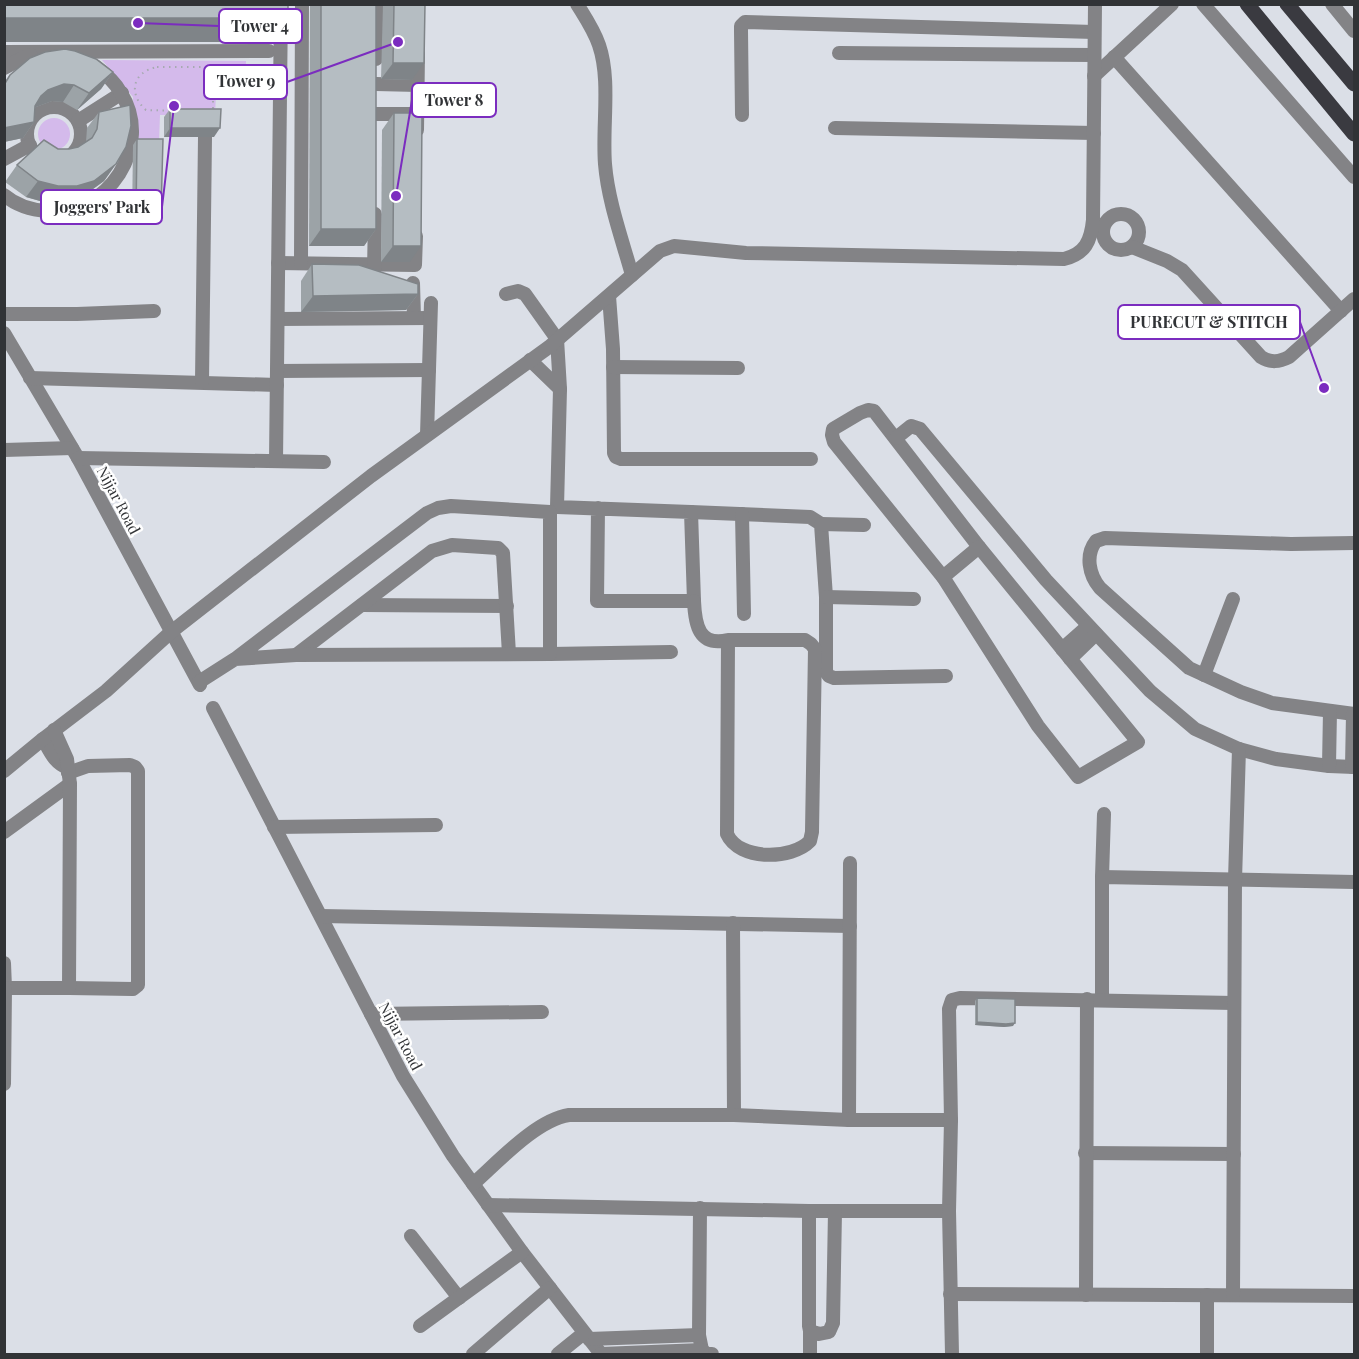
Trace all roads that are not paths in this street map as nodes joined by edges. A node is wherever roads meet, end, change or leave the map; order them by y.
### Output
1 (281, 4) edge
2 (302, 4) edge
3 (377, 4) edge
4 (577, 4) edge
5 (1095, 4) edge
6 (1172, 4) edge
7 (1203, 4) edge
8 (1247, 4) edge
9 (1287, 4) edge
10 (1332, 4) edge
11 (1354, 30) edge
12 (1094, 32) junction
13 (418, 39) edge
14 (269, 51) dead end
15 (4, 52) edge
16 (42, 52) junction
17 (69, 52) junction
18 (839, 53) dead end
19 (1094, 55) junction
20 (1114, 57) junction
21 (4, 68) edge
22 (1094, 76) junction
23 (1354, 84) edge
24 (418, 85) junction
25 (122, 93) junction
26 (376, 104) junction
27 (417, 115) junction
28 (742, 115) dead end
29 (78, 121) junction
30 (835, 128) dead end
31 (1094, 133) junction
32 (1354, 134) edge
33 (205, 137) edge
34 (30, 146) junction
35 (417, 149) edge
36 (4, 159) edge
37 (1354, 177) edge
38 (4, 195) edge
39 (375, 195) edge
40 (416, 219) edge
41 (1098, 225) junction
42 (1132, 247) junction
43 (278, 263) junction
44 (301, 263) junction
45 (374, 265) junction
46 (632, 275) junction
47 (384, 283) edge
48 (403, 283) edge
49 (506, 294) dead end
50 (609, 296) junction
51 (1354, 299) edge
52 (431, 303) dead end
53 (154, 311) dead end
54 (1341, 311) junction
55 (4, 314) edge
56 (414, 318) junction
57 (430, 318) junction
58 (278, 319) junction
59 (5, 336) edge
60 (557, 339) junction
61 (530, 360) junction
62 (614, 367) junction
63 (738, 368) dead end
64 (429, 370) junction
65 (30, 378) junction
66 (277, 378) junction
67 (202, 382) junction
68 (560, 389) junction
69 (428, 435) junction
70 (896, 438) junction
71 (4, 450) edge
72 (75, 453) junction
73 (811, 459) dead end
74 (276, 461) junction
75 (324, 462) dead end
76 (598, 508) junction
77 (691, 512) junction
78 (742, 514) junction
79 (821, 524) junction
80 (864, 525) dead end
81 (1354, 543) edge
82 (979, 547) junction
83 (943, 577) junction
84 (826, 597) junction
85 (1233, 598) dead end
86 (914, 599) dead end
87 (694, 601) junction
88 (362, 605) junction
89 (507, 606) junction
90 (744, 614) dead end
91 (1092, 630) junction
92 (171, 632) junction
93 (728, 640) junction
94 (671, 652) dead end
95 (510, 654) junction
96 (550, 654) junction
97 (1066, 654) junction
98 (296, 655) junction
99 (235, 659) junction
100 (1204, 675) junction
101 (946, 676) dead end
102 (213, 708) dead end
103 (1330, 711) junction
104 (1354, 714) edge
105 (48, 735) junction
106 (1239, 749) junction
107 (1329, 766) junction
108 (1353, 767) edge
109 (4, 771) edge
110 (68, 775) junction
111 (1104, 814) dead end
112 (436, 825) dead end
113 (274, 827) junction
114 (4, 832) edge
115 (850, 863) dead end
116 (1102, 877) junction
117 (1235, 880) junction
118 (1354, 882) edge
119 (321, 916) junction
120 (733, 923) junction
121 (850, 926) junction
122 (4, 963) edge
123 (5, 988) edge
124 (69, 988) junction
125 (1087, 999) junction
126 (1102, 999) junction
127 (1234, 1003) junction
128 (542, 1012) dead end
129 (371, 1014) junction
130 (4, 1084) edge
131 (734, 1115) junction
132 (849, 1120) junction
133 (951, 1120) junction
134 (1085, 1153) junction
135 (1234, 1154) junction
136 (473, 1184) junction
137 (488, 1205) junction
138 (700, 1208) junction
139 (809, 1211) junction
140 (835, 1211) junction
141 (949, 1211) junction
142 (411, 1236) dead end
143 (522, 1252) junction
144 (550, 1288) junction
145 (950, 1294) junction
146 (1086, 1295) junction
147 (1207, 1295) junction
148 (1233, 1295) junction
149 (1354, 1296) edge
150 (459, 1298) junction
151 (420, 1326) dead end
152 (810, 1330) junction
153 (699, 1335) junction
154 (587, 1336) junction
155 (707, 1352) edge
156 (473, 1354) edge
157 (558, 1354) edge
158 (601, 1354) edge
159 (810, 1354) edge
160 (952, 1354) edge
161 (1207, 1354) edge

1 - 43 street
2 - 44 street
3 - 26 street
4 - 46 street
5 - 12 street
6 - 20 street
7 - 37 street
8 - 32 main road
9 - 23 main road
10 - 11 street
12 - 19 street
12 - 28 street
13 - 24 street
14 - 17 street
15 - 16 street
16 - 17 street
16 - 21 street
17 - 25 street
18 - 19 street
19 - 22 street
20 - 22 street
20 - 54 street
22 - 31 street
24 - 26 street
24 - 27 street
25 - 29 street
25 - 38 street
26 - 27 street
27 - 35 street
29 - 34 street
29 - 34 street
30 - 31 street
31 - 41 street
33 - 67 street
34 - 36 street
39 - 45 street
40 - 45 street
41 - 42 street
41 - 42 street
41 - 46 street
42 - 54 street
43 - 44 street
43 - 58 street
44 - 45 street
45 - 47 street
46 - 50 street
48 - 56 street
49 - 60 street
50 - 60 street
50 - 62 street
51 - 54 street
52 - 57 street
53 - 55 street
56 - 57 street
56 - 58 street
57 - 64 street
58 - 66 street
59 - 65 street, Nijjar Road
60 - 61 street
60 - 68 street
61 - 68 street
61 - 69 street
62 - 63 street
62 - 73 street
64 - 66 street
64 - 69 street
65 - 67 street
65 - 72 street, Nijjar Road
66 - 67 street
66 - 74 street
68 - 76 street
69 - 92 street
70 - 82 street
70 - 83 street
70 - 91 street
71 - 72 street
72 - 74 street
72 - 92 street, Nijjar Road
74 - 75 street
76 - 77 street
76 - 87 street
77 - 78 street
77 - 87 street
78 - 79 street
78 - 90 street
79 - 80 street
79 - 84 street
81 - 100 street
82 - 83 street
82 - 97 street
83 - 97 street
84 - 86 street
84 - 101 street
85 - 100 street
87 - 93 street
88 - 89 street
88 - 89 street
88 - 98 street
89 - 95 street
91 - 97 street
91 - 106 street
92 - 99 street, Nijjar Road
92 - 105 street
93 - 93 street
94 - 96 street
95 - 96 street
95 - 98 street
96 - 99 street
98 - 99 street
100 - 103 street
102 - 113 street, Nijjar Road
103 - 104 street
103 - 107 street
104 - 108 street
105 - 109 street
105 - 110 street
106 - 107 street
106 - 117 street
107 - 108 street
110 - 114 street
110 - 124 street
110 - 124 street
111 - 116 street
112 - 113 street
113 - 119 street, Nijjar Road
115 - 121 street
116 - 117 street
116 - 126 street
117 - 118 street
117 - 127 street
119 - 120 street
119 - 129 street, Nijjar Road
120 - 121 street
120 - 131 street
121 - 132 street
122 - 123 street
123 - 124 street
123 - 130 street
125 - 126 street
125 - 133 street
125 - 134 street
126 - 127 street
127 - 135 street
128 - 129 street
129 - 136 street, Nijjar Road
131 - 132 street
131 - 136 street
132 - 133 street
133 - 141 street
134 - 135 street
134 - 146 street
135 - 148 street
136 - 137 street, Nijjar Road
137 - 138 street
137 - 143 street, Nijjar Road
138 - 139 street
138 - 153 street
139 - 140 street
139 - 152 street
140 - 141 street
140 - 152 street
141 - 145 street
142 - 150 street
143 - 144 street, Nijjar Road
143 - 150 street
144 - 154 street, Nijjar Road
144 - 156 street
145 - 146 street
145 - 160 street
146 - 147 street
147 - 148 street
147 - 161 street
148 - 149 street
150 - 151 street
152 - 159 street
153 - 154 street
153 - 155 street
154 - 157 street
154 - 158 street, Nijjar Road
155 - 158 street

